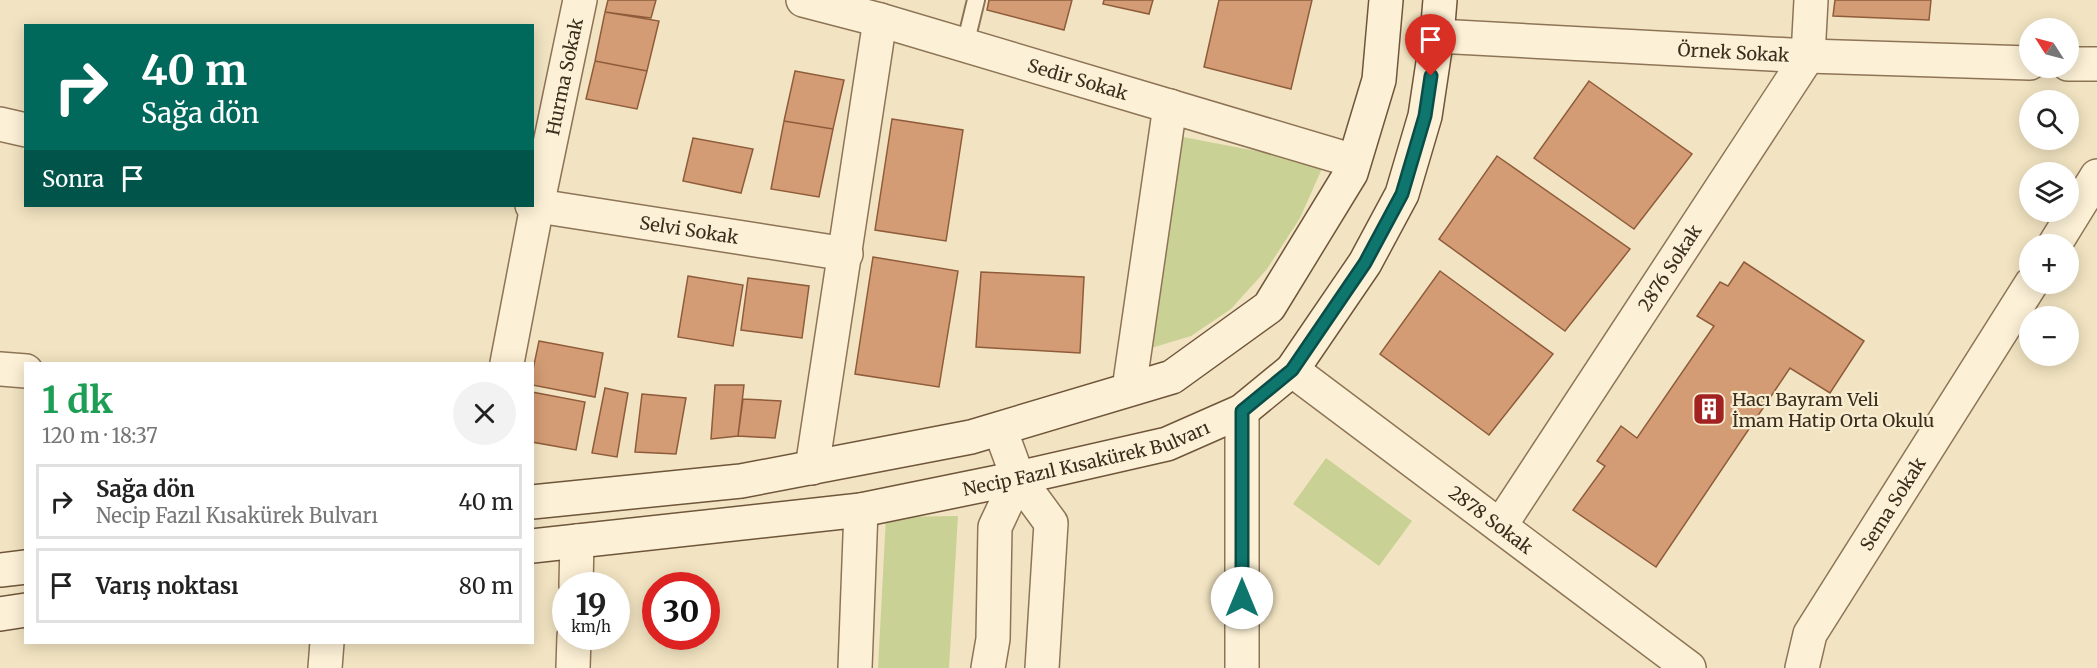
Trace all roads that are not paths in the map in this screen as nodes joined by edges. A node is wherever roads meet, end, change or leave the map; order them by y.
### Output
1 (580, 0) edge
2 (803, 0) edge
3 (976, 0) edge
4 (1386, 0) edge
5 (1440, 0) edge
6 (1811, 0) edge
7 (880, 20) junction
8 (1437, 36) junction
9 (965, 45) junction
10 (1808, 57) junction
11 (2019, 63) edge
12 (2079, 64) edge
13 (2097, 64) edge
14 (1170, 106) junction
15 (0, 124) edge
16 (24, 130) edge
17 (1354, 161) junction
18 (2097, 176) edge
19 (535, 205) edge
20 (2061, 234) edge
21 (846, 254) junction
22 (2025, 294) edge
23 (507, 362) edge
24 (0, 369) edge
25 (1292, 370) junction
26 (24, 371) edge
27 (1129, 389) junction
28 (1242, 411) junction
29 (1000, 429) junction
30 (812, 468) junction
31 (1018, 478) junction
32 (534, 502) edge
33 (861, 510) junction
34 (1500, 526) junction
35 (577, 541) junction
36 (534, 546) edge
37 (24, 567) edge
38 (0, 570) edge
39 (576, 572) edge
40 (24, 610) edge
41 (0, 614) edge
42 (327, 644) edge
43 (574, 650) edge
44 (325, 668) edge
45 (573, 668) edge
46 (855, 668) edge
47 (988, 668) edge
48 (1042, 668) edge
49 (1242, 668) edge
50 (1689, 668) edge
51 (1802, 668) edge

1 - 19 street, Hurma Sokak
2 - 7 street, Sedir Sokak
3 - 9 lane
4 - 17 street
5 - 8 street, Necip Fazıl Kısakürek Bulvarı
6 - 10 street
7 - 9 street, Sedir Sokak
7 - 21 street
8 - 10 street, Örnek Sokak
8 - 25 street, Necip Fazıl Kısakürek Bulvarı
9 - 14 street, Sedir Sokak
10 - 11 street, Örnek Sokak
10 - 34 street, 2876 Sokak
12 - 13 street
14 - 17 street, Sedir Sokak
14 - 27 street
15 - 16 street
17 - 27 street
18 - 20 street
19 - 21 street, Selvi Sokak
19 - 23 street, Hurma Sokak
21 - 30 street
22 - 51 street, Sema Sokak
24 - 26 street
25 - 28 street, Necip Fazıl Kısakürek Bulvarı
25 - 34 street, 2878 Sokak
27 - 29 street
28 - 31 street, Necip Fazıl Kısakürek Bulvarı
28 - 49 street
29 - 30 street
29 - 31 street
30 - 32 street
31 - 33 street, Necip Fazıl Kısakürek Bulvarı
31 - 47 street
31 - 48 street
33 - 35 street, Necip Fazıl Kısakürek Bulvarı
33 - 46 street
34 - 50 street, 2878 Sokak
35 - 36 street, Necip Fazıl Kısakürek Bulvarı
35 - 39 street
37 - 38 street
40 - 41 street
42 - 44 street
43 - 45 street

